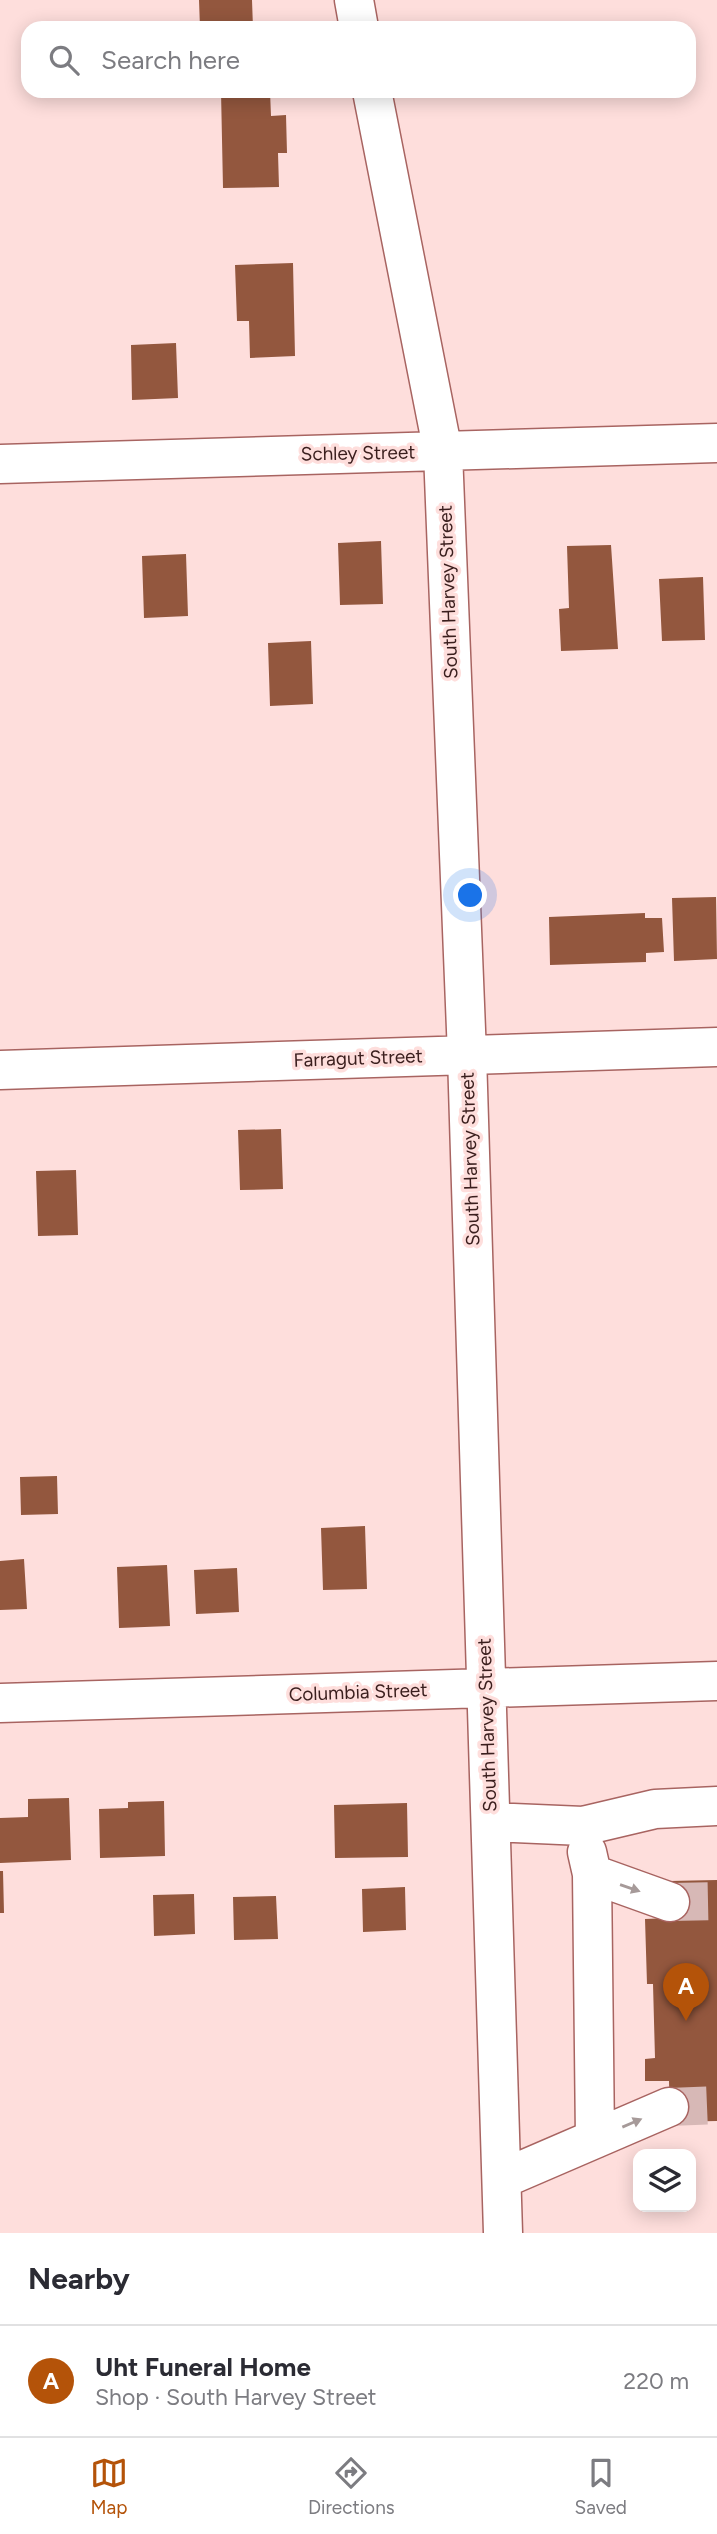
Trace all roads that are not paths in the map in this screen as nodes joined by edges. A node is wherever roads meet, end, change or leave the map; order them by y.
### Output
1 (354, 0) edge
2 (358, 21) edge
3 (373, 98) edge
4 (717, 443) edge
5 (443, 452) junction
6 (0, 464) edge
7 (717, 1047) edge
8 (467, 1055) junction
9 (0, 1070) edge
10 (717, 1681) edge
11 (486, 1688) junction
12 (0, 1703) edge
13 (717, 1806) edge
14 (491, 1822) junction
15 (583, 1826) junction
16 (592, 1874) junction
17 (670, 1902) tunnel mouth
18 (669, 2107) tunnel mouth
19 (595, 2139) junction
20 (502, 2179) junction
21 (503, 2233) edge

1 - 2 street
3 - 5 street, South Harvey Street
4 - 5 street, Schley Street
5 - 6 street, Schley Street
5 - 8 street, South Harvey Street
7 - 8 street, Farragut Street
8 - 9 street, Farragut Street
8 - 11 street, South Harvey Street
10 - 11 street, Columbia Street
11 - 12 street, Columbia Street
11 - 14 street, South Harvey Street
13 - 15 street
14 - 15 street
14 - 20 street, South Harvey Street
15 - 16 street
16 -> 17 street
16 - 19 street
19 -> 18 street
19 - 20 street
20 - 21 street, South Harvey Street

